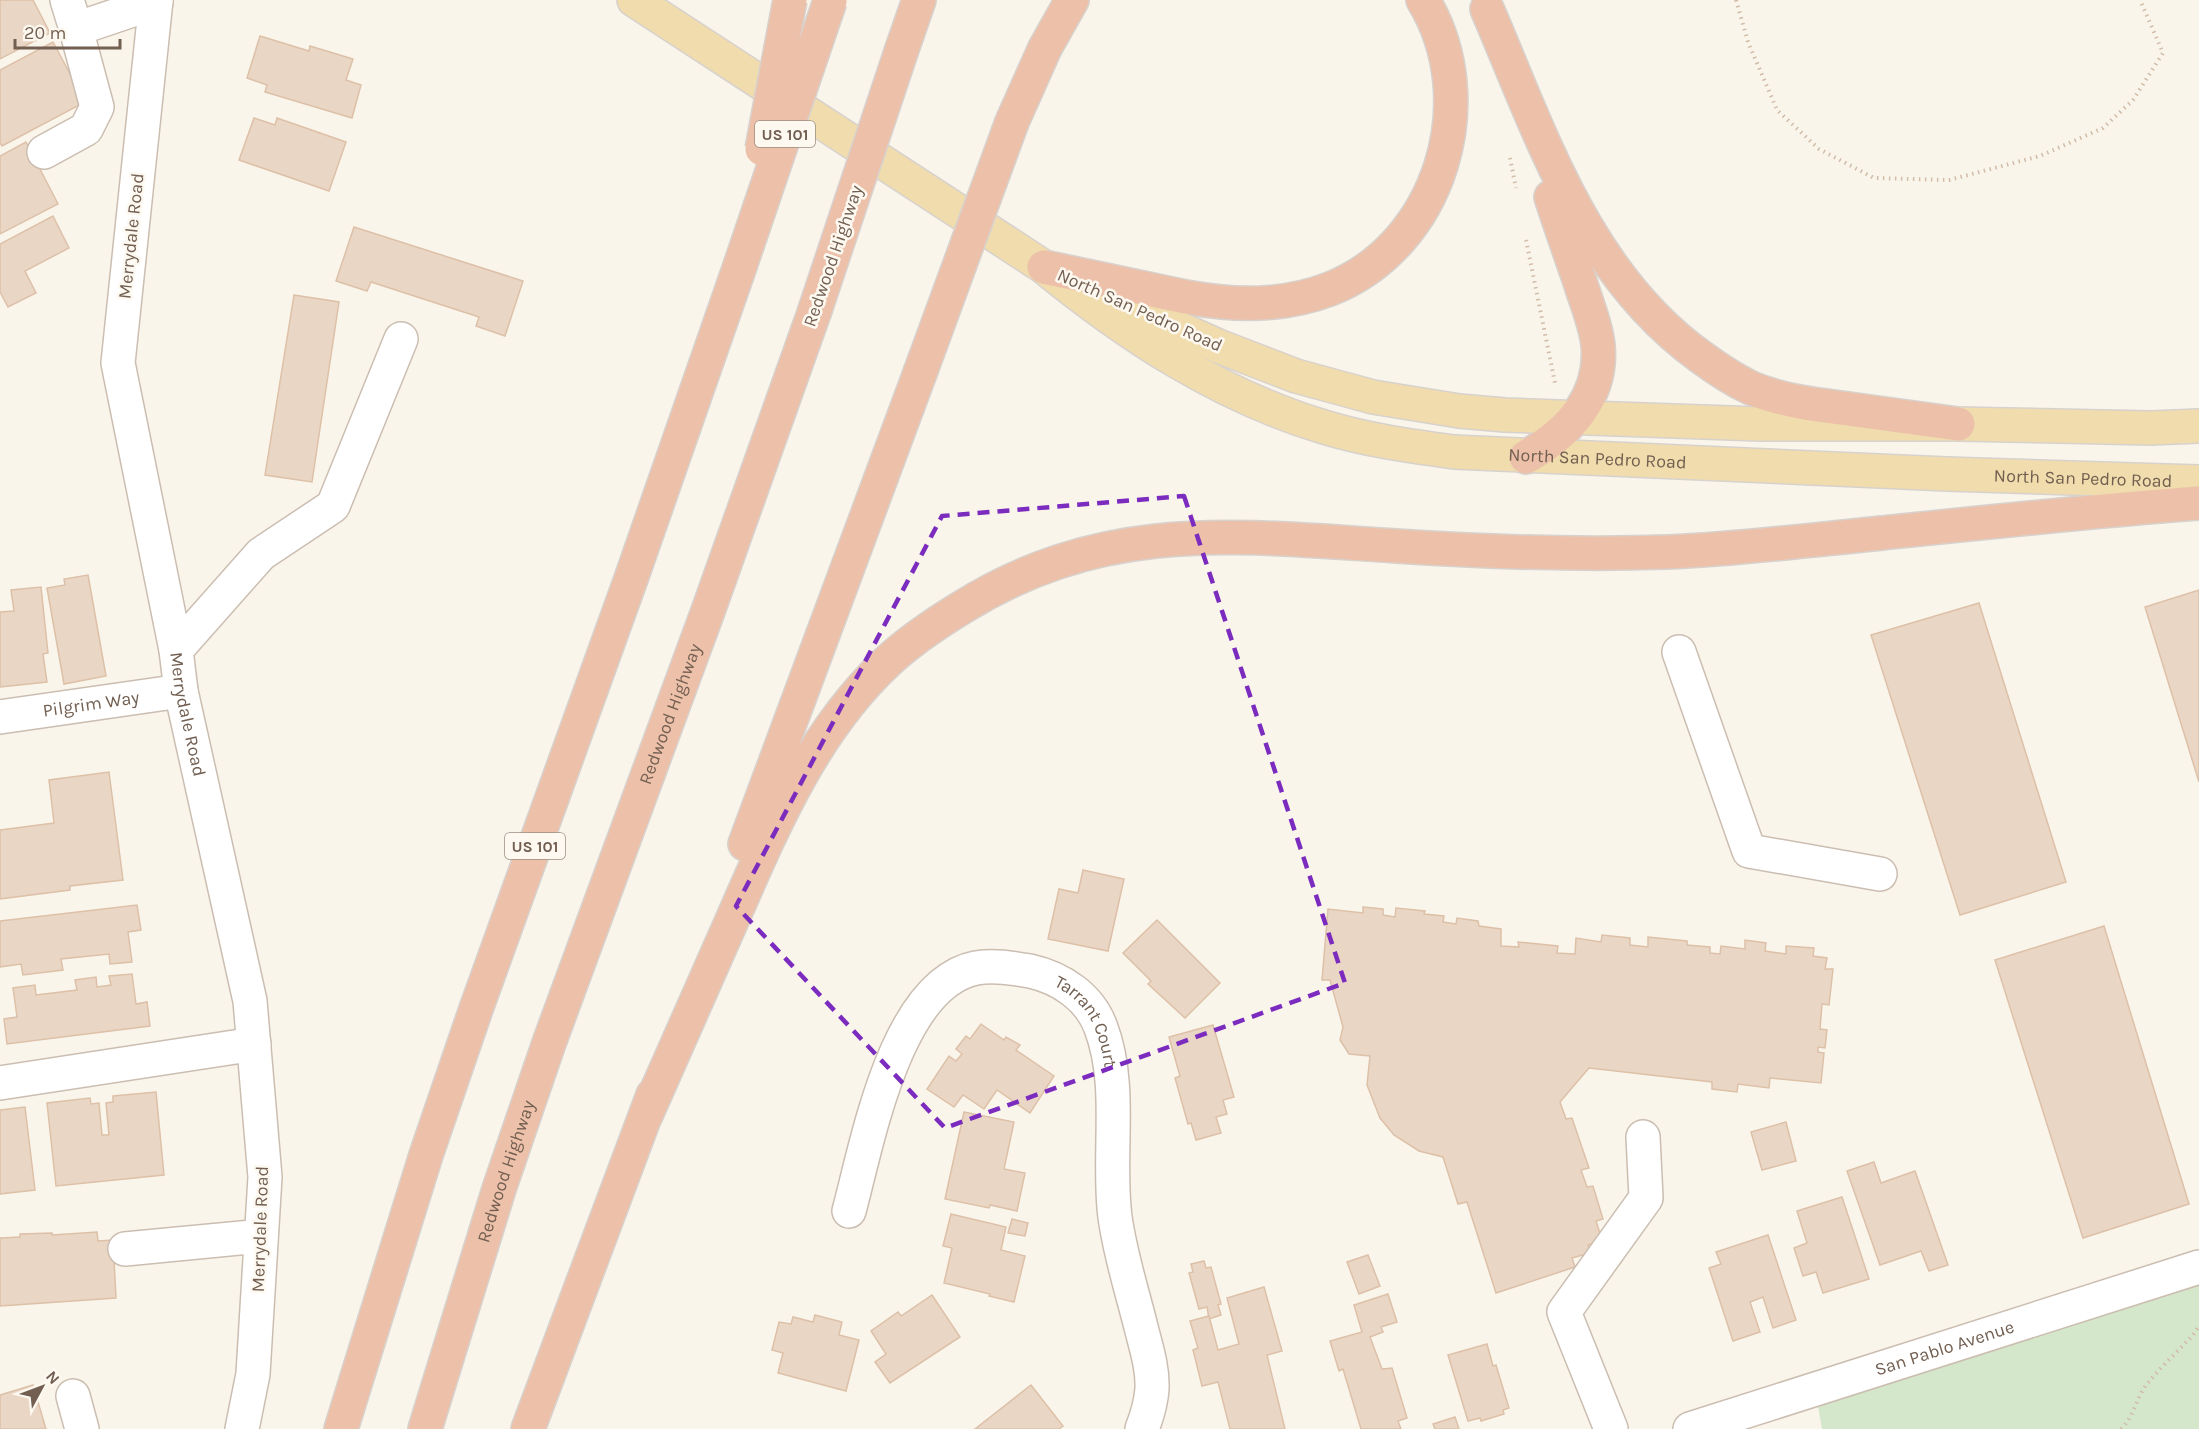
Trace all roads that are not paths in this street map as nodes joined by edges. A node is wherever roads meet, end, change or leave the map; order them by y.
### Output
1 (634, 0) edge
2 (790, 0) edge
3 (830, 0) edge
4 (919, 0) edge
5 (1423, 0) edge
6 (156, 1) edge
7 (1485, 4) edge
8 (1069, 5) edge
9 (72, 15) edge
10 (44, 152) dead end
11 (740, 266) junction
12 (1044, 267) junction
13 (401, 339) dead end
14 (1577, 417) junction
15 (1958, 424) junction
16 (2199, 426) edge
17 (1526, 457) junction
18 (2199, 482) edge
19 (2199, 503) edge
20 (176, 650) junction
21 (1678, 652) dead end
22 (181, 691) junction
23 (0, 717) edge
24 (1880, 874) dead end
25 (254, 1044) junction
26 (0, 1083) edge
27 (646, 1115) junction
28 (1643, 1137) dead end
29 (849, 1211) dead end
30 (261, 1236) junction
31 (125, 1249) dead end
32 (2199, 1267) edge
33 (73, 1396) dead end
34 (82, 1429) edge
35 (242, 1429) edge
36 (341, 1429) edge
37 (425, 1429) edge
38 (528, 1429) edge
39 (1142, 1429) edge
40 (1611, 1429) edge
41 (1690, 1429) edge

1 - 12 main road, North San Pedro Road
2 - 11 highway, bridge
3 - 11 highway, US 101, bridge
4 - 37 highway, Redwood Highway, bridge
5 - 12 highway
6 - 9 street
6 - 20 street, Merrydale Road
7 - 14 highway
7 - 15 highway
8 - 27 highway, bridge
9 - 10 street
11 - 36 highway, US 101
12 - 14 main road, North San Pedro Road
12 - 17 main road, North San Pedro Road
13 - 20 street
14 - 15 main road, North San Pedro Road
14 - 17 highway
15 - 16 main road, North San Pedro Road
17 - 18 main road, North San Pedro Road
19 - 27 highway
20 - 22 street, Merrydale Road
21 - 24 street
22 - 23 street, Pilgrim Way
22 - 25 street, Merrydale Road
25 - 26 street
25 - 30 street, Merrydale Road
27 - 38 highway
28 - 40 street
29 - 39 street, Tarrant Court
30 - 31 street
30 - 35 street, Merrydale Road
32 - 41 street, San Pablo Avenue
33 - 34 street

